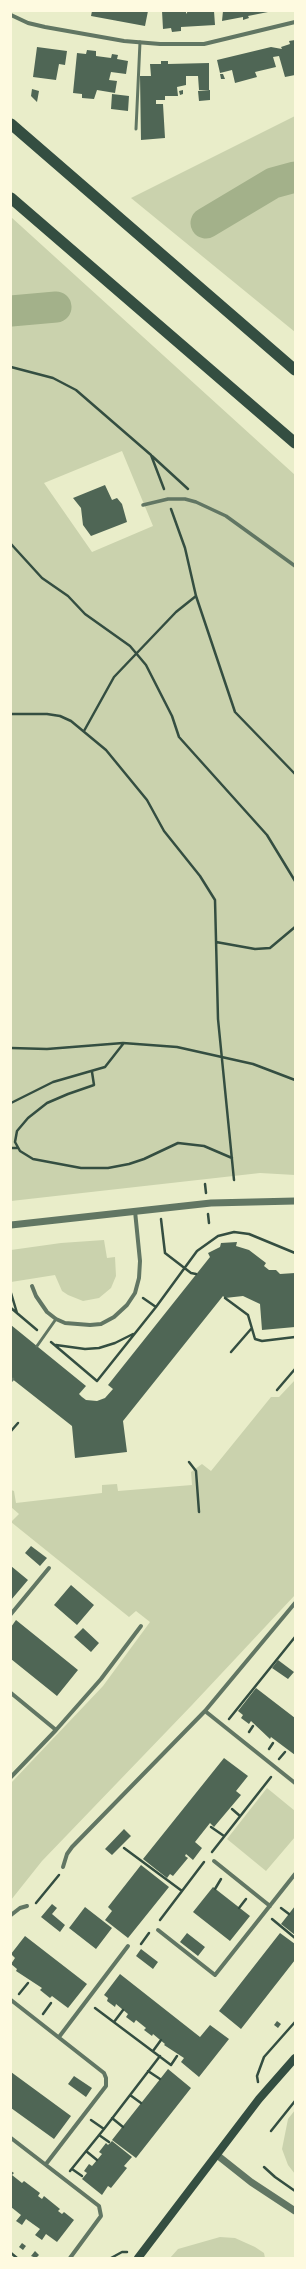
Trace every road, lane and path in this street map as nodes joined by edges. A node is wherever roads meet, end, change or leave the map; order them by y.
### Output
1 (11, 15) edge
2 (295, 22) edge
3 (140, 42) junction
4 (11, 124) edge
5 (136, 129) dead end
6 (11, 198) edge
7 (11, 367) edge
8 (295, 370) edge
9 (295, 443) edge
10 (151, 455) junction
11 (168, 499) junction
12 (196, 502) junction
13 (144, 505) dead end
14 (11, 544) edge
15 (295, 566) edge
16 (196, 596) junction
17 (135, 653) junction
18 (11, 714) edge
19 (84, 731) junction
20 (295, 774) edge
21 (295, 881) edge
22 (295, 927) edge
23 (216, 942) junction
24 (123, 1044) junction
25 (11, 1048) edge
26 (223, 1057) junction
27 (92, 1072) junction
28 (295, 1080) edge
29 (11, 1102) edge
30 (11, 1148) edge
31 (17, 1148) junction
32 (232, 1158) junction
33 (234, 1180) dead end
34 (295, 1201) edge
35 (160, 1209) junction
36 (135, 1211) junction
37 (11, 1225) edge
38 (295, 1253) edge
39 (184, 1268) junction
40 (196, 1274) dead end
41 (32, 1286) dead end
42 (135, 1292) junction
43 (11, 1293) edge
44 (225, 1298) dead end
45 (156, 1307) junction
46 (11, 1308) edge
47 (17, 1313) junction
48 (56, 1319) junction
49 (252, 1328) junction
50 (135, 1333) junction
51 (43, 1335) junction
52 (295, 1337) edge
53 (54, 1344) junction
54 (37, 1346) dead end
55 (231, 1352) dead end
56 (295, 1369) edge
57 (277, 1390) dead end
58 (18, 1423) dead end
59 (11, 1431) edge
60 (189, 1462) dead end
61 (199, 1512) dead end
62 (49, 1568) dead end
63 (295, 1603) edge
64 (11, 1614) edge
65 (141, 1626) dead end
66 (295, 1636) edge
67 (11, 1693) edge
68 (205, 1711) junction
69 (223, 1726) junction
70 (56, 1730) junction
71 (11, 1777) edge
72 (295, 1783) edge
73 (232, 1809) dead end
74 (240, 1816) dead end
75 (212, 1827) dead end
76 (224, 1836) dead end
77 (124, 1848) dead end
78 (214, 1861) dead end
79 (63, 1867) joint
80 (295, 1874) edge
81 (182, 1891) dead end
82 (27, 1906) joint
83 (270, 1906) junction
84 (280, 1907) dead end
85 (265, 1914) junction
86 (289, 1914) dead end
87 (11, 1915) edge
88 (158, 1930) dead end
89 (295, 1938) edge
90 (128, 1946) dead end
91 (11, 2000) edge
92 (86, 2001) junction
93 (123, 2010) dead end
94 (114, 2022) junction
95 (295, 2022) edge
96 (59, 2037) junction
97 (161, 2040) dead end
98 (153, 2051) junction
99 (160, 2056) junction
100 (178, 2056) dead end
101 (264, 2057) dead end
102 (295, 2058) edge
103 (148, 2071) junction
104 (160, 2079) dead end
105 (130, 2095) junction
106 (295, 2101) edge
107 (141, 2103) dead end
108 (84, 2115) junction
109 (112, 2118) junction
110 (122, 2127) dead end
111 (104, 2129) junction
112 (271, 2131) dead end
113 (100, 2134) junction
114 (11, 2138) edge
115 (109, 2142) dead end
116 (86, 2151) junction
117 (217, 2155) junction
118 (97, 2160) dead end
119 (46, 2164) junction
120 (264, 2166) dead end
121 (72, 2169) junction
122 (82, 2176) dead end
123 (64, 2178) junction
124 (295, 2191) edge
125 (295, 2211) edge
126 (11, 2253) edge
127 (17, 2258) edge
128 (70, 2258) edge
129 (138, 2258) edge

1 - 3 street
2 - 3 street
3 - 5 lane
4 - 8 highway
6 - 9 highway
7 - 10 path
10 - 11 path
10 - 12 path
11 - 12 street
11 - 13 street
11 - 16 path
12 - 15 street
14 - 17 path
16 - 17 path
16 - 20 path
17 - 19 path
17 - 21 path
18 - 19 path
19 - 23 path
22 - 23 path
23 - 26 path
24 - 25 path
24 - 26 path
24 - 27 path
26 - 28 path
26 - 32 path
27 - 29 path
27 - 31 path
30 - 31 path
31 - 32 path
32 - 33 path
34 - 35 street
35 - 36 street
35 - 39 path
36 - 37 street
36 - 42 street
38 - 39 path
39 - 40 path
39 - 45 path
41 - 48 street
42 - 45 path
42 - 48 street
43 - 47 path
44 - 49 path
45 - 50 path
46 - 47 path
47 - 51 path
48 - 51 lane
49 - 52 path
49 - 55 path
50 - 53 path
50 - 53 path
51 - 53 path
51 - 54 lane
56 - 57 path
58 - 59 path
60 - 61 path
62 - 64 street
63 - 68 street
65 - 70 street
66 - 69 path
67 - 70 street
68 - 69 street
68 - 79 street
69 - 72 street
70 - 71 street
73 - 74 path
75 - 76 path
77 - 81 path
78 - 83 street
79 - 82 path
80 - 83 street
82 - 87 street
83 - 85 street
84 - 86 path
85 - 88 street
85 - 89 path
90 - 92 street
91 - 96 street
92 - 94 path
92 - 96 street
93 - 94 path
94 - 98 path
95 - 101 path
96 - 108 street
97 - 98 path
98 - 99 path
99 - 100 path
99 - 103 path
102 - 117 main road
103 - 104 path
103 - 105 path
105 - 107 path
105 - 109 path
106 - 112 path
108 - 111 path
108 - 119 street
109 - 110 path
109 - 111 path
111 - 113 path
113 - 115 path
113 - 116 path
114 - 119 street
116 - 118 path
116 - 121 path
117 - 125 street
117 - 129 main road
119 - 123 street
120 - 124 path
121 - 122 path
121 - 123 path
123 - 128 street
126 - 127 path

